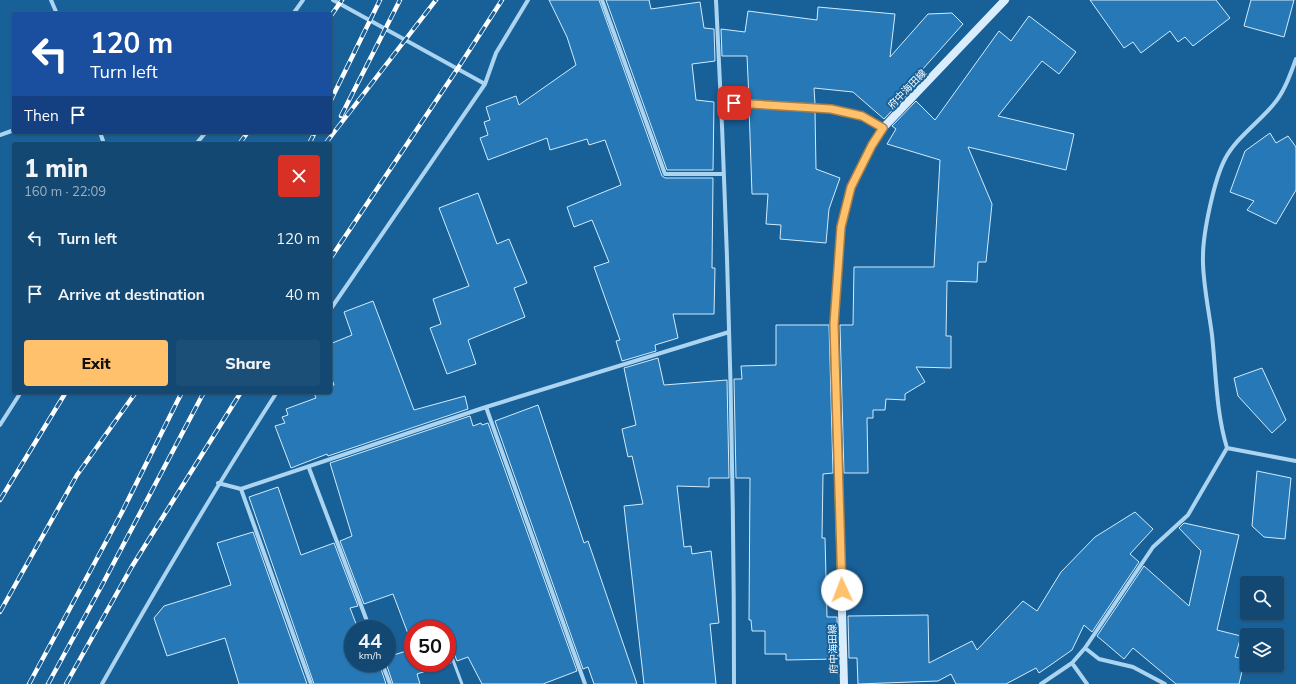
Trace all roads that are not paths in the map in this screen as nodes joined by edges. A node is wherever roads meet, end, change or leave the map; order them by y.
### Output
1 (51, 0) edge
2 (303, 0) edge
3 (333, 0) edge
4 (528, 0) edge
5 (602, 0) edge
6 (716, 0) edge
7 (1005, 0) edge
8 (56, 12) edge
9 (294, 12) edge
10 (1296, 59) edge
11 (485, 84) junction
12 (721, 102) junction
13 (883, 128) junction
14 (12, 131) edge
15 (204, 134) edge
16 (0, 135) edge
17 (198, 142) edge
18 (724, 174) junction
19 (332, 307) edge
20 (729, 332) junction
21 (20, 394) edge
22 (276, 394) edge
23 (486, 407) junction
24 (0, 425) edge
25 (1227, 448) junction
26 (1296, 461) edge
27 (310, 468) junction
28 (218, 483) junction
29 (241, 489) junction
30 (367, 620) edge
31 (1086, 648) junction
32 (1072, 663) junction
33 (456, 668) edge
34 (385, 672) edge
35 (102, 684) edge
36 (311, 684) edge
37 (390, 684) edge
38 (462, 684) edge
39 (585, 684) edge
40 (734, 684) edge
41 (844, 684) edge
42 (1041, 684) edge
43 (1087, 684) edge
44 (1165, 684) edge

1 - 8 street
2 - 9 street
3 - 11 street
4 - 11 street
5 - 18 street
6 - 12 street
7 - 13 main road, 府中海田線
10 - 25 street
11 - 19 street
12 - 13 street
12 - 18 street
13 - 41 main road, 府中海田線
14 - 16 street
15 - 17 street
18 - 20 street
20 - 23 street
20 - 40 street
21 - 24 street
22 - 28 street
23 - 27 street
23 - 39 street
25 - 26 street
25 - 31 street
27 - 29 street
27 - 30 street
28 - 29 street
28 - 35 street
29 - 36 street
31 - 32 street
31 - 44 street
32 - 42 street
32 - 43 street
33 - 38 lane
34 - 37 street

